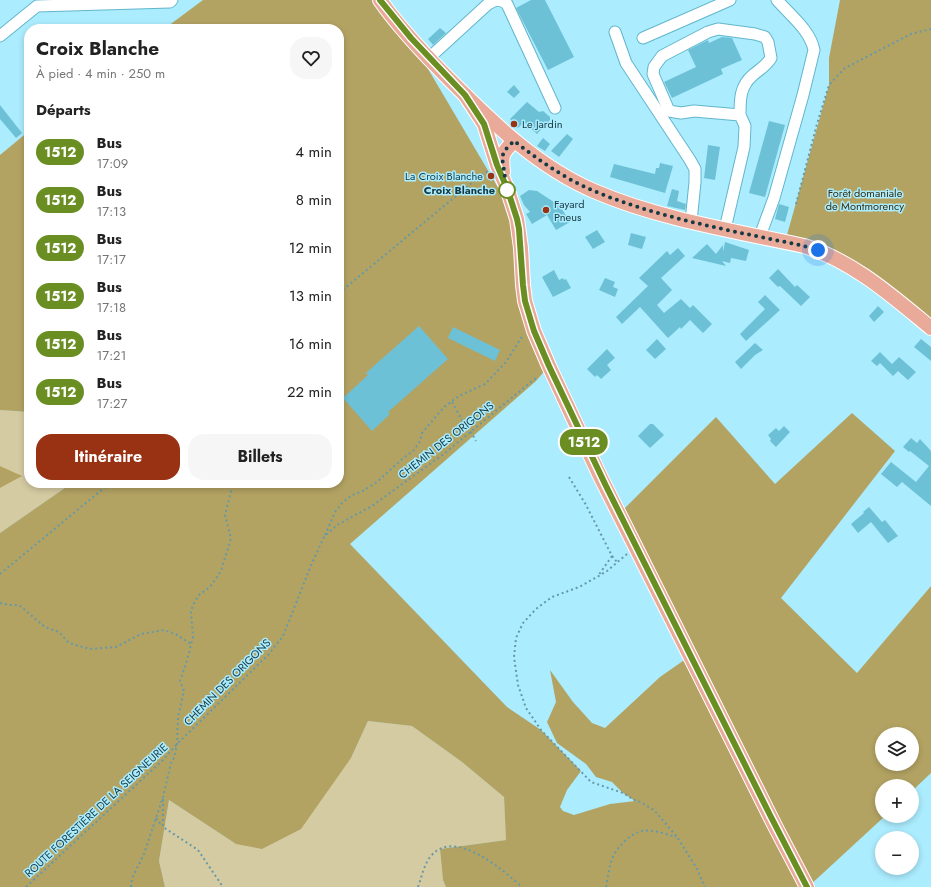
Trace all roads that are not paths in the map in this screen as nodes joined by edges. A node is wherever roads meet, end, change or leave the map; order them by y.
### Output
1 (172, 0) edge
2 (380, 0) edge
3 (496, 0) edge
4 (730, 0) edge
5 (777, 0) edge
6 (615, 32) dead end
7 (0, 36) edge
8 (643, 38) dead end
9 (429, 58) junction
10 (465, 95) junction
11 (555, 108) dead end
12 (740, 115) junction
13 (512, 139) junction
14 (492, 150) junction
15 (507, 188) junction
16 (691, 222) junction
17 (725, 229) junction
18 (760, 236) junction
19 (931, 328) edge
20 (807, 887) edge

1 - 7 lane
2 - 9 main road
3 - 9 lane
3 - 11 lane
4 - 8 lane
5 - 18 lane
6 - 16 lane
9 - 10 main road
10 - 13 main road
10 - 14 main road
12 - 12 lane
12 - 17 lane
13 - 14 main road
13 - 15 main road
13 - 16 main road
14 - 15 main road
15 - 20 main road
16 - 17 main road
17 - 18 main road
18 - 19 main road

